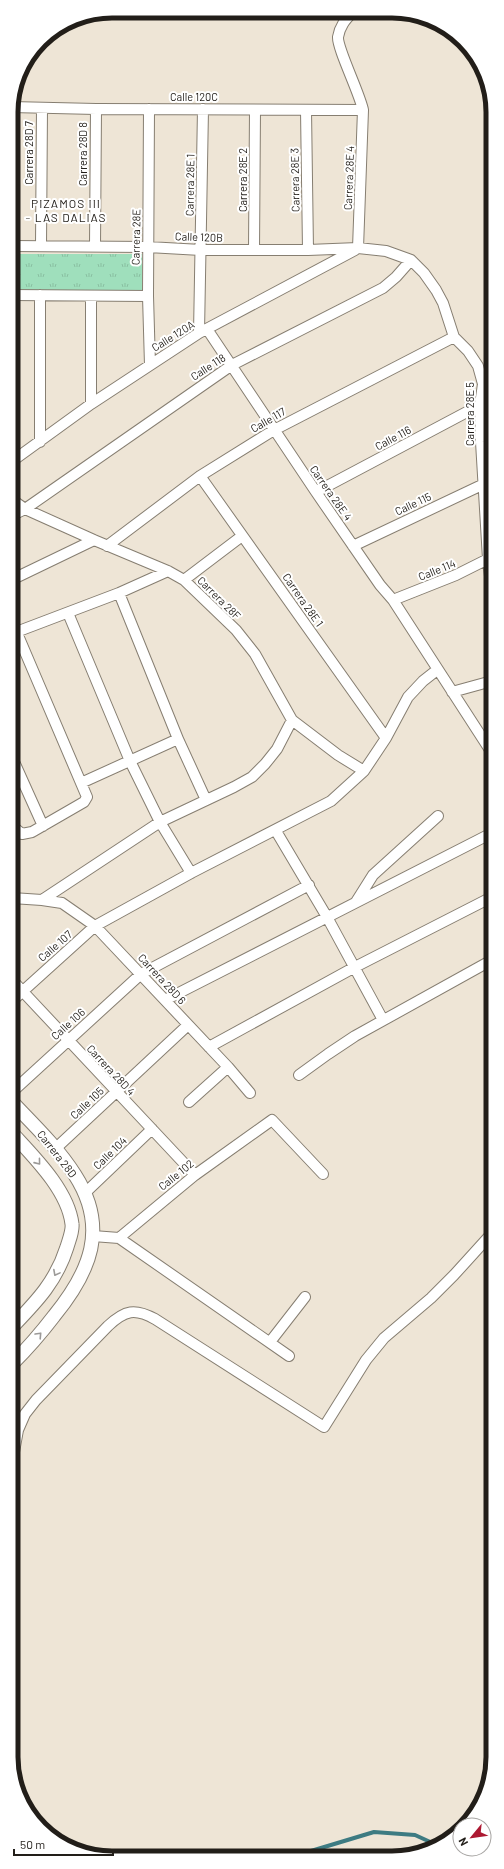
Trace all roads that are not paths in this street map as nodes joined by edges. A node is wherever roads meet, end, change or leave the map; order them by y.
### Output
1 (347, 18) edge
2 (18, 107) edge
3 (42, 108) junction
4 (96, 109) junction
5 (149, 109) junction
6 (203, 109) junction
7 (255, 110) junction
8 (306, 110) junction
9 (364, 110) junction
10 (41, 245) junction
11 (18, 246) edge
12 (95, 246) junction
13 (148, 247) junction
14 (358, 248) junction
15 (200, 250) junction
16 (254, 250) junction
17 (308, 250) junction
18 (386, 251) joint
19 (411, 260) junction
20 (18, 295) edge
21 (40, 295) junction
22 (90, 296) junction
23 (148, 296) junction
24 (203, 331) junction
25 (454, 337) junction
26 (150, 365) junction
27 (232, 365) junction
28 (91, 404) junction
29 (480, 405) junction
30 (274, 430) junction
31 (40, 442) junction
32 (18, 457) edge
33 (200, 476) junction
34 (484, 484) junction
35 (316, 492) junction
36 (18, 504) edge
37 (25, 508) junction
38 (18, 512) edge
39 (486, 522) edge
40 (242, 536) junction
41 (94, 540) junction
42 (107, 546) junction
43 (353, 546) junction
44 (486, 560) edge
45 (168, 571) junction
46 (18, 577) edge
47 (184, 580) junction
48 (119, 593) junction
49 (393, 600) junction
50 (68, 613) junction
51 (18, 632) edge
52 (18, 642) edge
53 (437, 670) junction
54 (486, 683) edge
55 (452, 692) junction
56 (292, 720) junction
57 (386, 738) junction
58 (178, 739) junction
59 (486, 744) edge
60 (130, 761) junction
61 (18, 769) edge
62 (364, 771) junction
63 (82, 783) junction
64 (206, 800) junction
65 (438, 816) dead end
66 (160, 822) junction
67 (43, 826) junction
68 (18, 831) edge
69 (276, 831) junction
70 (486, 836) edge
71 (191, 873) junction
72 (309, 885) junction
73 (18, 898) edge
74 (42, 900) junction
75 (486, 900) edge
76 (355, 903) junction
77 (328, 917) junction
78 (95, 926) junction
79 (486, 964) edge
80 (355, 967) junction
81 (141, 974) junction
82 (18, 987) edge
83 (22, 991) junction
84 (18, 995) edge
85 (165, 1000) junction
86 (383, 1020) junction
87 (188, 1025) junction
88 (67, 1040) junction
89 (208, 1047) junction
90 (228, 1067) junction
91 (299, 1075) dead end
92 (18, 1086) edge
93 (116, 1093) junction
94 (250, 1093) dead end
95 (189, 1102) dead end
96 (18, 1109) edge
97 (152, 1129) junction
98 (18, 1140) edge
99 (55, 1150) junction
100 (323, 1174) dead end
101 (195, 1175) junction
102 (84, 1193) junction
103 (93, 1236) junction
104 (119, 1238) junction
105 (486, 1240) edge
106 (305, 1297) dead end
107 (18, 1320) edge
108 (270, 1342) junction
109 (288, 1356) dead end
110 (18, 1358) edge
111 (18, 1430) edge

1 - 9 street
2 - 3 street, Calle 120C
3 - 4 street, Calle 120C
3 - 10 street, Carrera 28D 7
4 - 5 street, Calle 120C
4 - 12 street, Carrera 28D 8
5 - 6 street, Calle 120C
5 - 13 street, Carrera 28E
6 - 7 street, Calle 120C
6 - 15 street, Carrera 28E 1
7 - 8 street, Calle 120C
7 - 16 street, Carrera 28E 2
8 - 9 street, Calle 120C
8 - 17 street, Carrera 28E 3
9 - 14 street, Carrera 28E 4
10 - 11 street, Calle 120B
10 - 12 street, Calle 120B
12 - 13 street, Calle 120B
13 - 15 street, Calle 120B
13 - 23 street, Carrera 28E
14 - 17 street, Calle 120B
14 - 18 street, Calle 120B
14 - 24 street, Calle 120A
15 - 16 street, Calle 120B
15 - 24 street, Carrera 28E 1
16 - 17 street, Calle 120B
18 - 19 street, Carrera 28E 5
19 - 25 street, Carrera 28E 5
19 - 27 street, Calle 118
20 - 21 street
21 - 22 street
21 - 31 street
22 - 23 street
22 - 28 street
23 - 26 street, Carrera 28E
24 - 26 street, Calle 120A
24 - 27 street, Carrera 28E 4
25 - 29 street, Carrera 28E 5
25 - 30 street, Calle 117
26 - 28 street, Calle 120A
27 - 30 street, Carrera 28E 4
27 - 37 street, Calle 118
28 - 31 street, Calle 120A
29 - 34 street, Carrera 28E 5
29 - 35 street, Calle 116
30 - 33 street, Calle 117
30 - 35 street, Carrera 28E 4
31 - 32 street, Calle 120A
33 - 40 street, Carrera 28E 1
33 - 42 street, Calle 117
34 - 39 street, Carrera 28E 5
34 - 43 street, Calle 115
35 - 43 street, Carrera 28E 4
36 - 37 street, Carrera 28F
37 - 38 street, Calle 118
37 - 41 street, Carrera 28F
40 - 47 street
40 - 57 street, Carrera 28E 1
41 - 42 street, Carrera 28F
41 - 46 street
42 - 45 street, Carrera 28F
43 - 49 street, Carrera 28E 4
44 - 49 street, Calle 114
45 - 47 street, Carrera 28F
45 - 48 street
47 - 56 street, Carrera 28F
48 - 50 street
48 - 58 street
49 - 53 street, Carrera 28E 4
50 - 51 street
50 - 60 street
52 - 63 street
53 - 55 street, Carrera 28E 4
53 - 57 street, Calle 107
54 - 55 street
55 - 59 street, Carrera 28E 4
56 - 62 street, Carrera 28F
56 - 64 street
57 - 62 street, Calle 107
58 - 60 street
58 - 64 street
60 - 63 street
60 - 66 street
61 - 67 street
62 - 69 street, Calle 107
63 - 67 street
64 - 66 street
65 - 76 street
66 - 71 street
66 - 74 street
67 - 68 street
69 - 71 street, Calle 107
69 - 72 street
70 - 76 street
71 - 78 street, Calle 107
72 - 77 street
72 - 81 street, Calle 106
73 - 74 street, Carrera 28D 6
74 - 78 street, Carrera 28D 6
75 - 80 street
76 - 77 street
77 - 80 street
77 - 85 street
78 - 81 street, Carrera 28D 6
78 - 83 street, Calle 107
79 - 86 street
80 - 86 street
80 - 89 street
81 - 85 street, Carrera 28D 6
81 - 88 street, Calle 106
82 - 83 street, Carrera 28D 4
83 - 84 street, Calle 107
83 - 88 street, Carrera 28D 4
85 - 87 street, Carrera 28D 6
86 - 91 street
87 - 89 street, Carrera 28D 6
87 - 93 street, Calle 105
88 - 92 street, Calle 106
88 - 93 street, Carrera 28D 4
89 - 90 street, Carrera 28D 6
90 - 94 street, Carrera 28D 6
90 - 95 street
93 - 97 street, Carrera 28D 4
93 - 99 street, Calle 105
96 - 99 street, Carrera 28D
97 - 101 street, Carrera 28D 4
97 - 102 street, Calle 104
98 -> 107 street, Carrera 28D
99 - 102 street, Carrera 28D
100 - 101 street, Calle 102
101 - 104 street, Calle 102
102 - 103 street, Carrera 28D
103 - 104 street
110 -> 103 street, Carrera 28D
104 - 108 street
105 - 111 street
106 - 108 street
108 - 109 street

